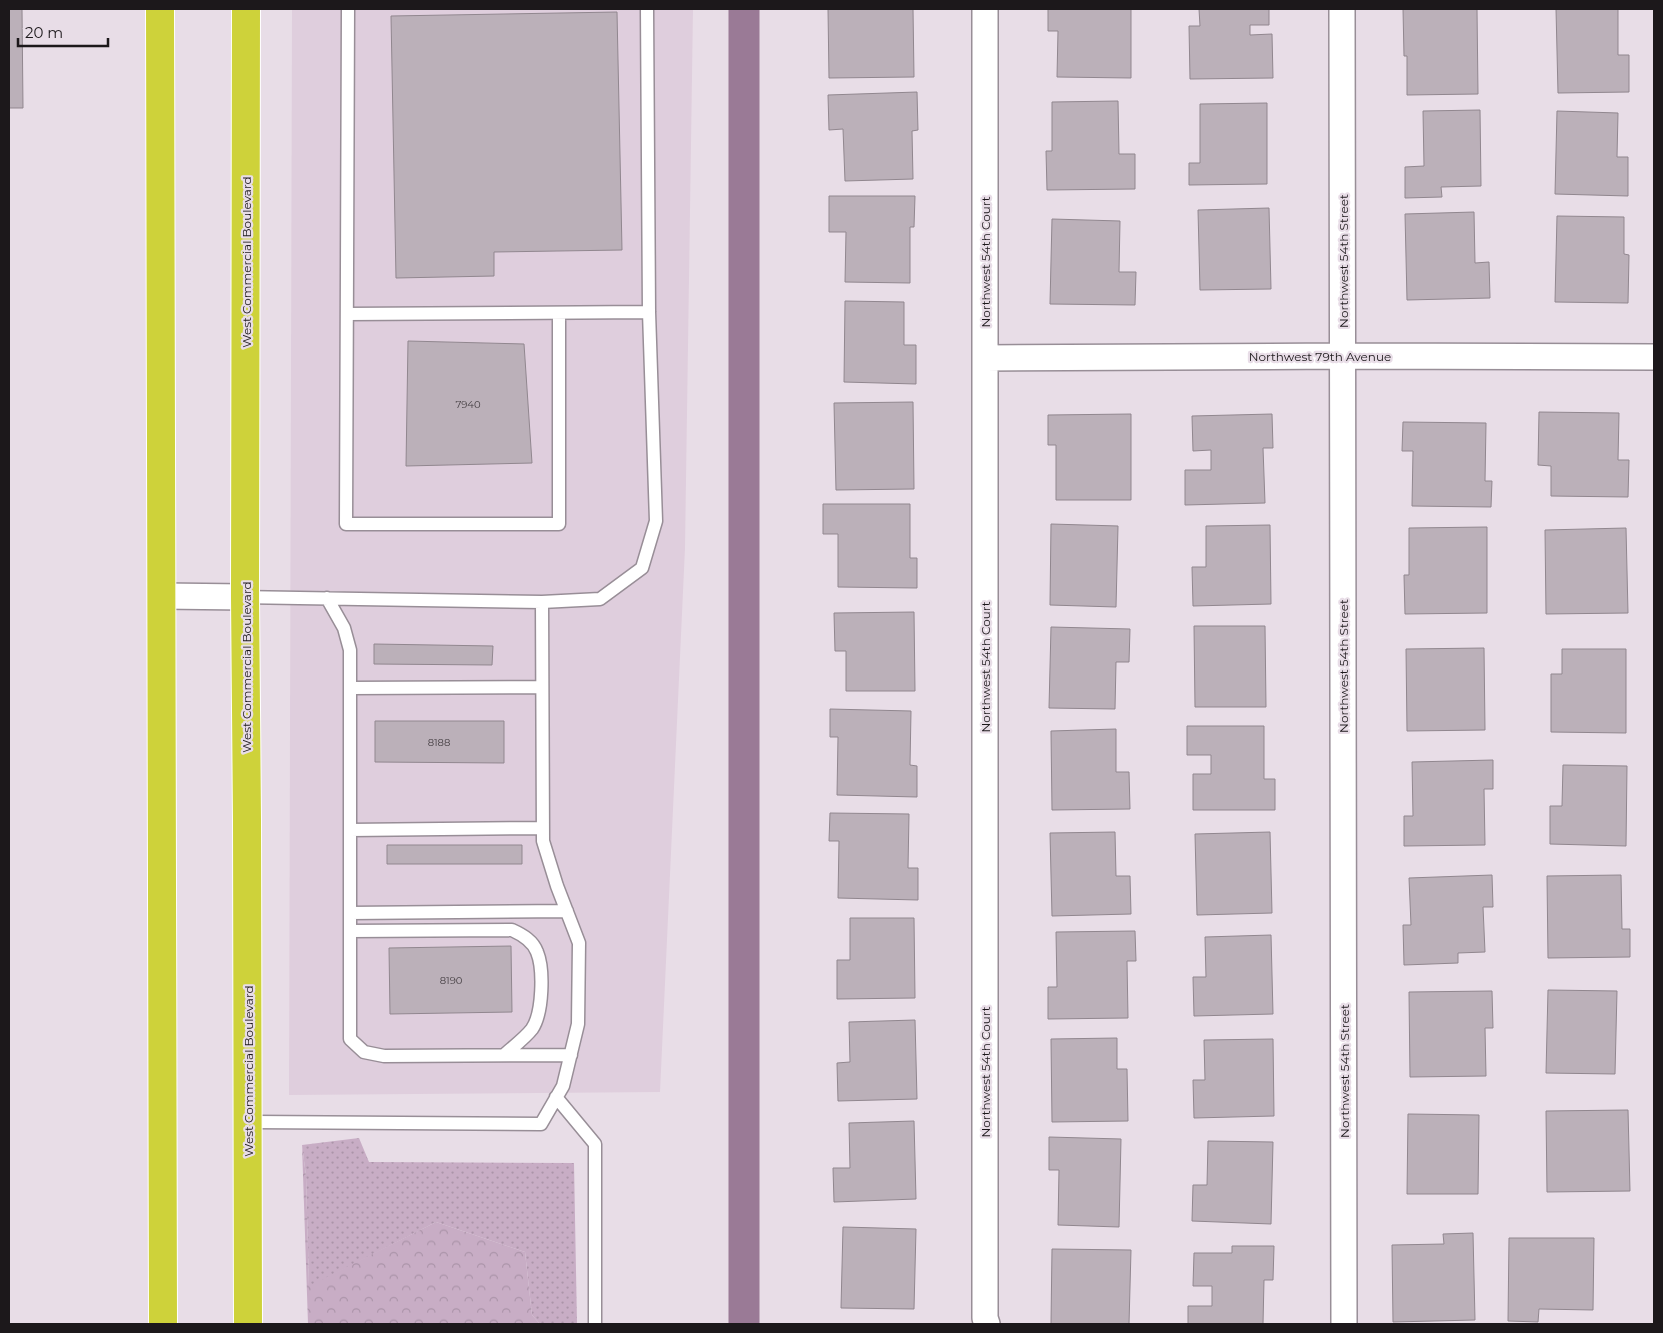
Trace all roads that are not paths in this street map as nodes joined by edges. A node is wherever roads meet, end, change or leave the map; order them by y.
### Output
1 (160, 9) edge
2 (246, 9) edge
3 (348, 9) edge
4 (646, 9) edge
5 (985, 9) edge
6 (1342, 9) edge
7 (649, 312) junction
8 (559, 313) junction
9 (347, 314) junction
10 (1343, 356) junction
11 (985, 358) junction
12 (1654, 358) edge
13 (162, 596) junction
14 (245, 597) junction
15 (327, 598) junction
16 (542, 602) junction
17 (542, 686) junction
18 (350, 688) junction
19 (543, 828) junction
20 (350, 830) junction
21 (567, 911) junction
22 (350, 913) junction
23 (350, 931) junction
24 (504, 1055) junction
25 (571, 1055) junction
26 (556, 1098) junction
27 (248, 1122) junction
28 (163, 1324) edge
29 (248, 1324) edge
30 (595, 1324) edge
31 (987, 1324) edge
32 (1344, 1324) edge

1 - 13 highway
2 - 14 highway, West Commercial Boulevard
3 - 9 lane
4 - 7 lane
5 - 11 street, Northwest 54th Court
6 - 10 street, Northwest 54th Street
7 - 8 lane
7 - 16 lane
8 - 9 lane
8 - 9 lane
10 - 11 street, Northwest 79th Avenue
10 - 12 street, Northwest 79th Avenue
10 - 32 street, Northwest 54th Street
11 - 31 street, Northwest 54th Court
13 - 14 street
13 - 28 highway
14 - 15 lane
14 - 27 highway, West Commercial Boulevard
15 - 16 lane
15 - 18 lane
16 - 17 lane
17 - 18 lane
17 - 19 lane
18 - 20 lane
19 - 20 lane
19 - 21 lane
20 - 22 lane
21 - 22 lane
21 - 25 lane
22 - 23 lane
23 - 24 lane
23 - 24 lane
24 - 25 lane
25 - 26 lane
26 - 27 lane
26 - 30 lane
27 - 29 highway, West Commercial Boulevard

